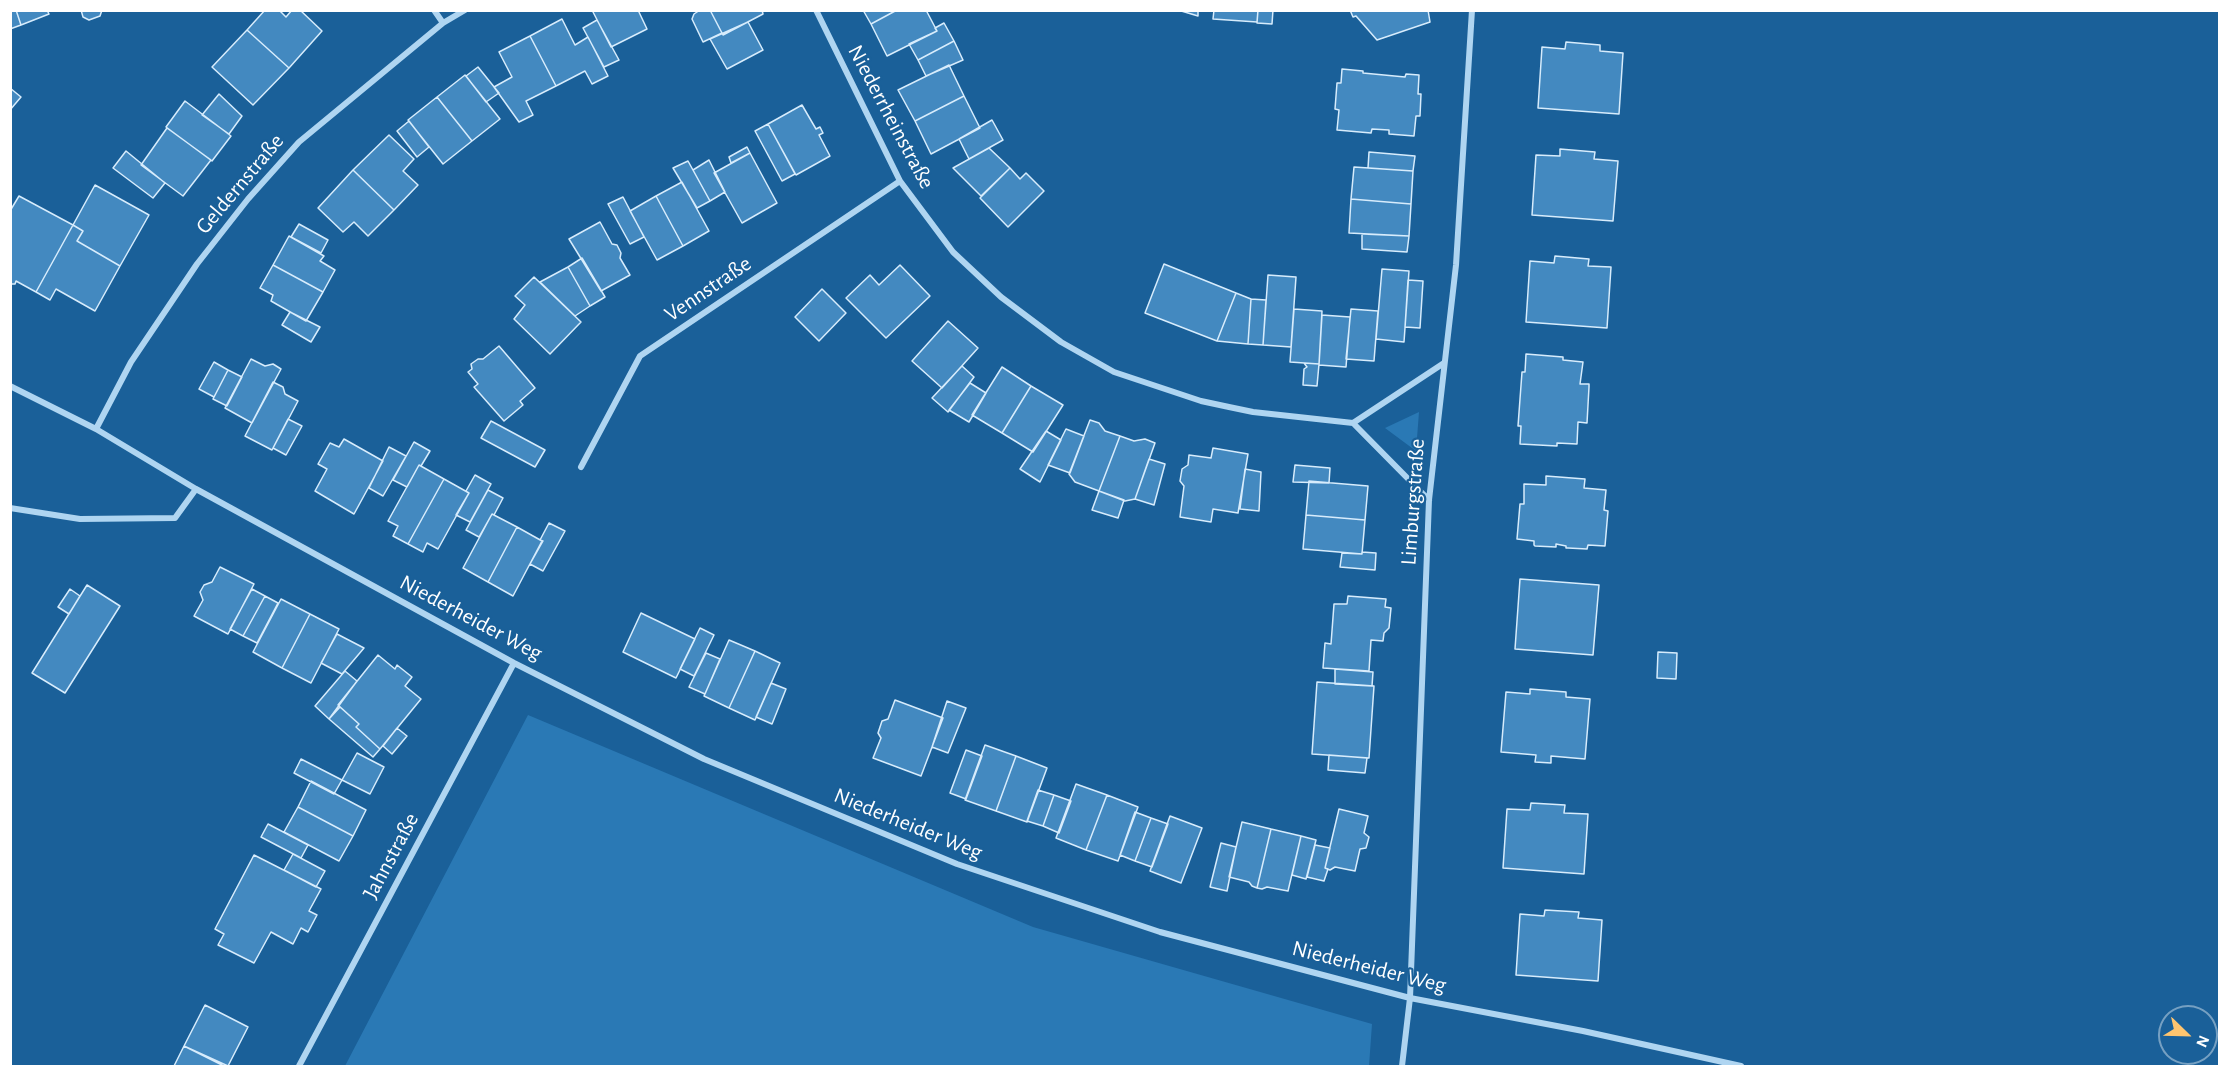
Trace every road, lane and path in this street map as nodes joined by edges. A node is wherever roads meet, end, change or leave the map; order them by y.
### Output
1 (434, 10) edge
2 (465, 10) edge
3 (816, 10) edge
4 (1472, 10) edge
5 (443, 23) junction
6 (900, 181) junction
7 (1444, 363) junction
8 (10, 386) edge
9 (1353, 423) junction
10 (96, 429) junction
11 (581, 467) dead end
12 (196, 489) junction
13 (1429, 501) junction
14 (10, 508) edge
15 (514, 663) junction
16 (1410, 998) junction
17 (299, 1066) edge
18 (1402, 1066) edge
19 (1741, 1066) edge

1 - 5 street
2 - 5 street, Geldernstraße
3 - 6 street, Niederrheinstraße
4 - 7 street, Limburgstraße
5 - 10 street, Geldernstraße
6 - 9 street, Niederrheinstraße
6 - 11 street, Vennstraße
7 - 9 street
7 - 13 street, Limburgstraße
8 - 10 street, Niederheider Weg
9 - 13 street
10 - 12 street, Niederheider Weg
12 - 14 street
12 - 15 street, Niederheider Weg
13 - 16 street, Limburgstraße
15 - 16 street, Niederheider Weg
15 - 17 street, Jahnstraße
16 - 18 street, Limburgstraße
16 - 19 street, Niederheider Weg

